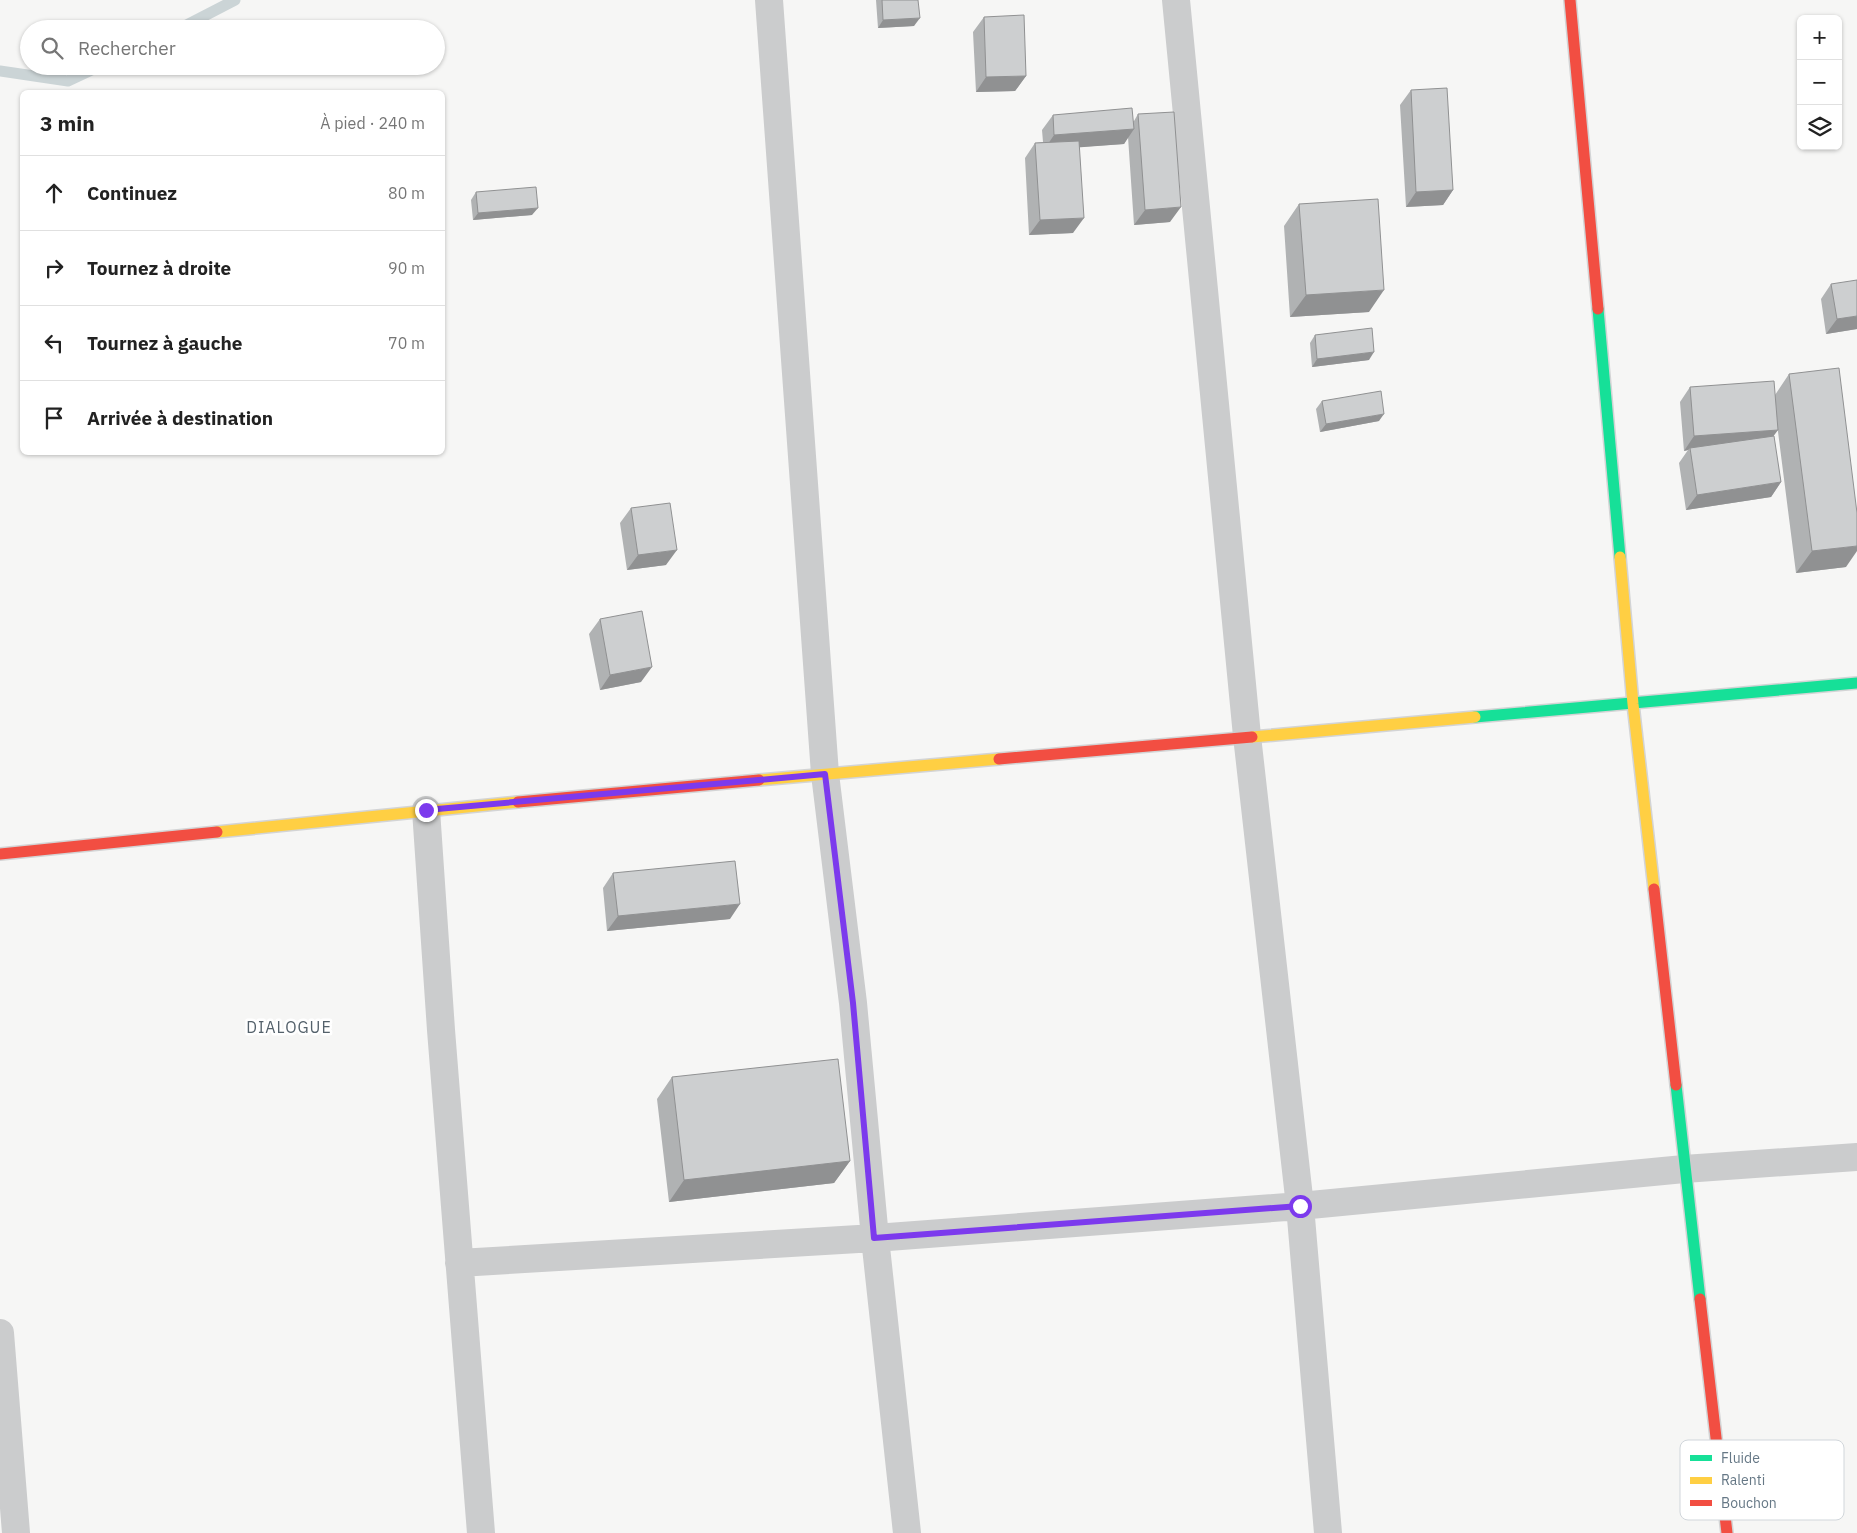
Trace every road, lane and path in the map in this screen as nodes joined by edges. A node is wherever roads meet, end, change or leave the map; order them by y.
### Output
1 (769, 0) edge
2 (1176, 0) edge
3 (1570, 0) edge
4 (1857, 683) edge
5 (1632, 704) junction
6 (1247, 736) junction
7 (825, 774) junction
8 (426, 810) junction
9 (0, 854) edge
10 (1857, 1157) edge
11 (1684, 1169) junction
12 (1300, 1206) junction
13 (874, 1238) junction
14 (459, 1263) junction
15 (0, 1333) edge
16 (1716, 1440) edge
17 (1725, 1520) edge
18 (16, 1533) edge
19 (481, 1533) edge
20 (907, 1533) edge
21 (1328, 1533) edge
22 (1727, 1533) edge

1 - 7 street
2 - 6 street
3 - 5 street
4 - 5 street
5 - 6 street
5 - 11 street
6 - 7 street
6 - 12 street
7 - 8 street
7 - 13 street
8 - 9 street
8 - 14 street
10 - 11 street
11 - 12 street
11 - 16 street
12 - 13 street
12 - 21 street
13 - 14 street
13 - 20 street
14 - 19 street
15 - 18 street
17 - 22 street

